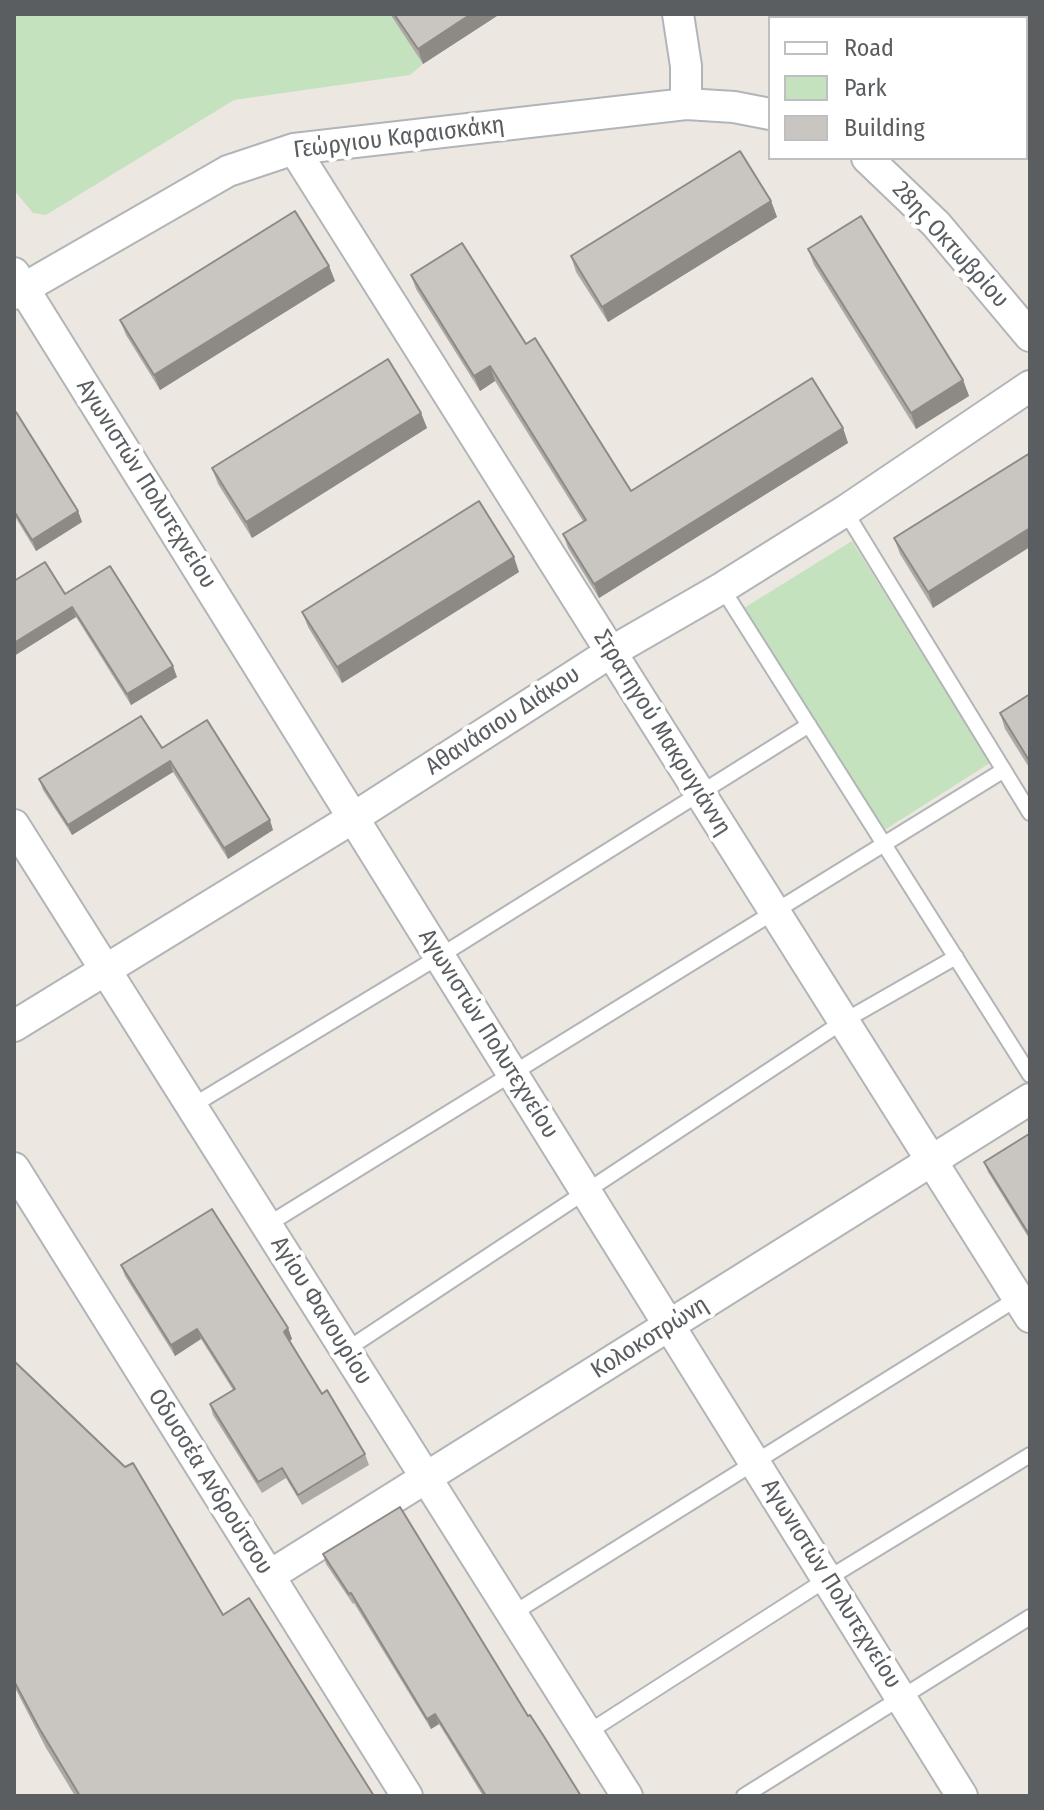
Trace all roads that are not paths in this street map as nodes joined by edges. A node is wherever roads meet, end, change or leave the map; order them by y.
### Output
1 (678, 14) edge
2 (686, 104) junction
3 (768, 114) edge
4 (294, 149) junction
5 (869, 160) edge
6 (17, 285) edge
7 (1030, 336) edge
8 (1030, 386) edge
9 (845, 511) junction
10 (722, 588) junction
11 (611, 652) junction
12 (809, 725) junction
13 (1004, 770) junction
14 (700, 793) junction
15 (1030, 813) edge
16 (353, 818) junction
17 (14, 825) edge
18 (884, 844) junction
19 (774, 911) junction
20 (440, 956) junction
21 (956, 957) junction
22 (106, 969) junction
23 (844, 1021) junction
24 (14, 1026) edge
25 (513, 1075) junction
26 (1030, 1075) edge
27 (1030, 1099) edge
28 (192, 1106) junction
29 (932, 1161) junction
30 (14, 1168) edge
31 (586, 1192) junction
32 (267, 1225) junction
33 (1024, 1308) edge
34 (670, 1326) junction
35 (346, 1350) junction
36 (1030, 1455) edge
37 (755, 1464) junction
38 (427, 1478) junction
39 (269, 1576) junction
40 (827, 1579) junction
41 (512, 1614) junction
42 (1030, 1617) edge
43 (902, 1699) junction
44 (587, 1733) junction
45 (407, 1796) edge
46 (627, 1796) edge
47 (744, 1796) edge
48 (962, 1796) edge

1 - 2 street
2 - 3 street, Γεώργιου Καραισκάκη
2 - 4 street, Γεώργιου Καραισκάκη
4 - 6 street, Γεώργιου Καραισκάκη
4 - 11 street, Στρατηγού Μακρυγιάννη
5 - 7 street, 28ης Οκτωβρίου
6 - 16 street, Αγωνιστών Πολυτεχνείου
8 - 9 street, Αθανάσιου Διάκου
9 - 10 street, Αθανάσιου Διάκου
9 - 13 lane
10 - 11 street, Αθανάσιου Διάκου
10 - 12 lane
11 - 14 street, Στρατηγού Μακρυγιάννη
11 - 16 street, Αθανάσιου Διάκου
12 - 14 lane
12 - 18 lane
13 - 15 lane
13 - 18 lane
14 - 19 street, Στρατηγού Μακρυγιάννη
14 - 20 lane
16 - 20 street, Αγωνιστών Πολυτεχνείου
16 - 22 street, Αθανάσιου Διάκου
17 - 22 street, Αγίου Φανουρίου
18 - 19 lane
18 - 21 lane
19 - 23 street, Στρατηγού Μακρυγιάννη
19 - 25 lane
20 - 25 street, Αγωνιστών Πολυτεχνείου
20 - 28 lane
21 - 23 lane
21 - 26 lane
22 - 24 street, Αθανάσιου Διάκου
22 - 28 street, Αγίου Φανουρίου
23 - 29 street, Στρατηγού Μακρυγιάννη
23 - 31 lane
25 - 31 street, Αγωνιστών Πολυτεχνείου
25 - 32 lane
27 - 29 street, Κολοκοτρώνη
28 - 32 street, Αγίου Φανουρίου
29 - 33 street, Στρατηγού Μακρυγιάννη
29 - 34 street, Κολοκοτρώνη
30 - 39 street, Οδυσσέα Ανδρούτσου
31 - 34 street, Αγωνιστών Πολυτεχνείου
31 - 35 lane
32 - 35 street, Αγίου Φανουρίου
33 - 37 lane
34 - 37 street, Αγωνιστών Πολυτεχνείου
34 - 38 street, Κολοκοτρώνη
35 - 38 street, Αγίου Φανουρίου
36 - 40 lane
37 - 40 street, Αγωνιστών Πολυτεχνείου
37 - 41 lane
38 - 39 street, Κολοκοτρώνη
38 - 41 street, Αγίου Φανουρίου
39 - 45 street, Οδυσσέα Ανδρούτσου
40 - 43 street, Αγωνιστών Πολυτεχνείου
40 - 44 lane
41 - 44 street, Αγίου Φανουρίου
42 - 43 lane
43 - 47 lane
43 - 48 street, Αγωνιστών Πολυτεχνείου
44 - 46 street, Αγίου Φανουρίου

